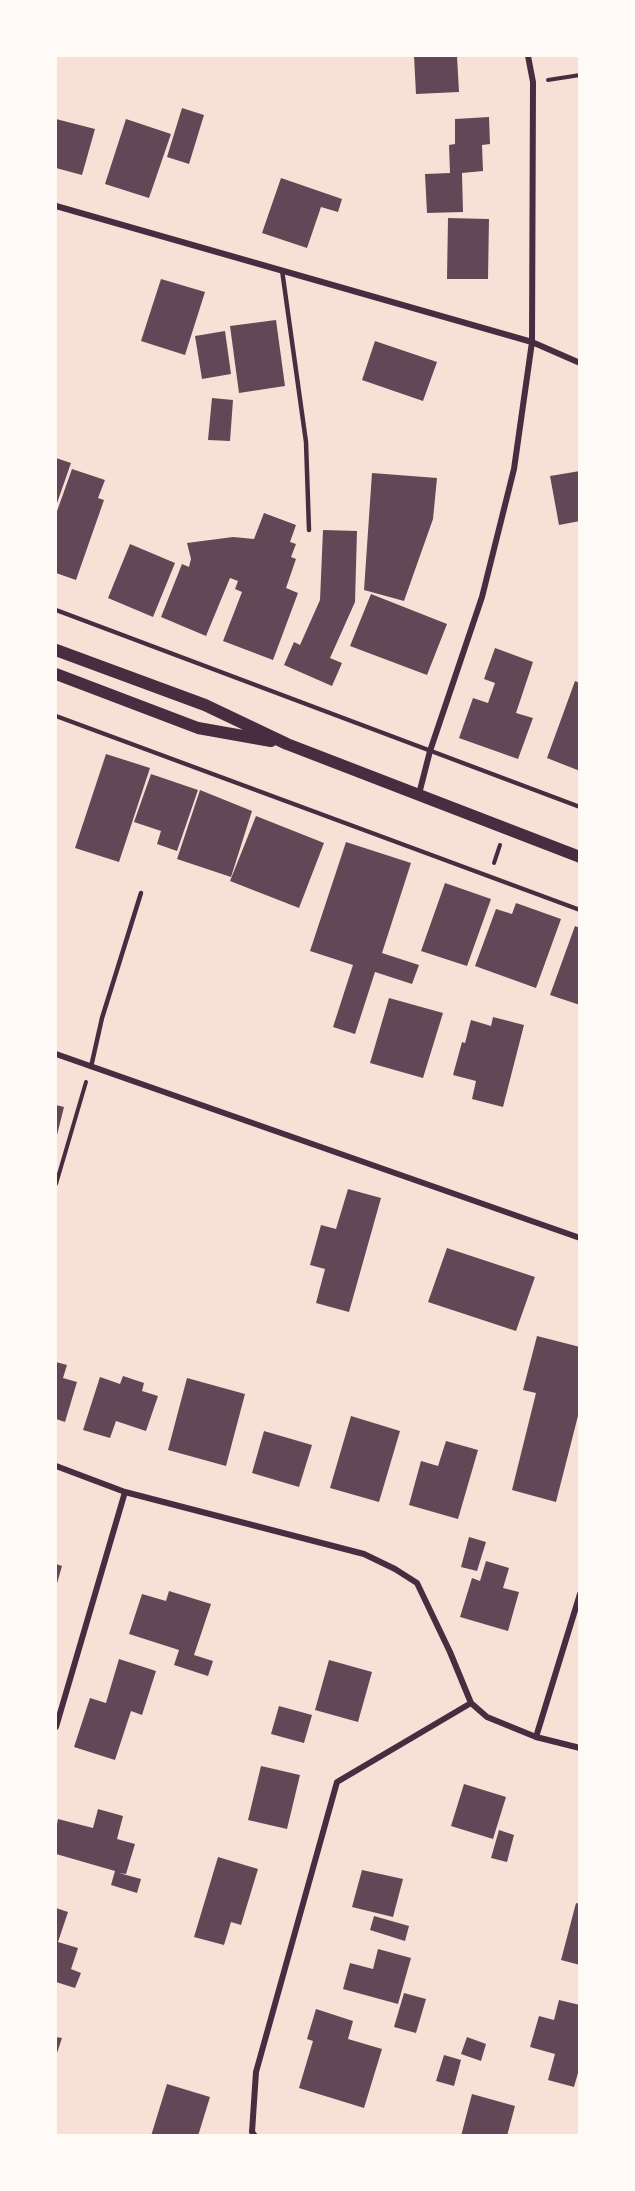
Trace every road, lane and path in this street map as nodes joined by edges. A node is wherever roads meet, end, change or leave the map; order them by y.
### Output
1 (528, 56) edge
2 (579, 75) edge
3 (533, 82) junction
4 (56, 206) edge
5 (282, 270) junction
6 (532, 342) junction
7 (579, 363) edge
8 (309, 530) dead end
9 (56, 610) edge
10 (56, 650) edge
11 (56, 674) edge
12 (56, 716) edge
13 (287, 744) junction
14 (430, 751) junction
15 (419, 795) junction
16 (579, 807) edge
17 (579, 857) edge
18 (141, 893) dead end
19 (579, 910) edge
20 (56, 1054) edge
21 (91, 1067) junction
22 (56, 1184) edge
23 (579, 1238) edge
24 (56, 1466) edge
25 (125, 1492) junction
26 (579, 1594) edge
27 (471, 1703) junction
28 (56, 1727) edge
29 (536, 1737) junction
30 (579, 1748) edge
31 (255, 2136) edge

1 - 3 street
2 - 3 path
3 - 6 street
4 - 5 street
5 - 6 street
5 - 8 lane
6 - 7 street
6 - 14 street
9 - 14 lane
10 - 13 main road
11 - 13 main road
12 - 19 lane
13 - 15 main road
14 - 15 street
14 - 16 lane
15 - 17 main road
18 - 21 lane
20 - 21 street
21 - 22 path
21 - 23 street
24 - 25 street
25 - 27 street
25 - 28 street
26 - 29 street
27 - 29 street
27 - 31 street
29 - 30 street

